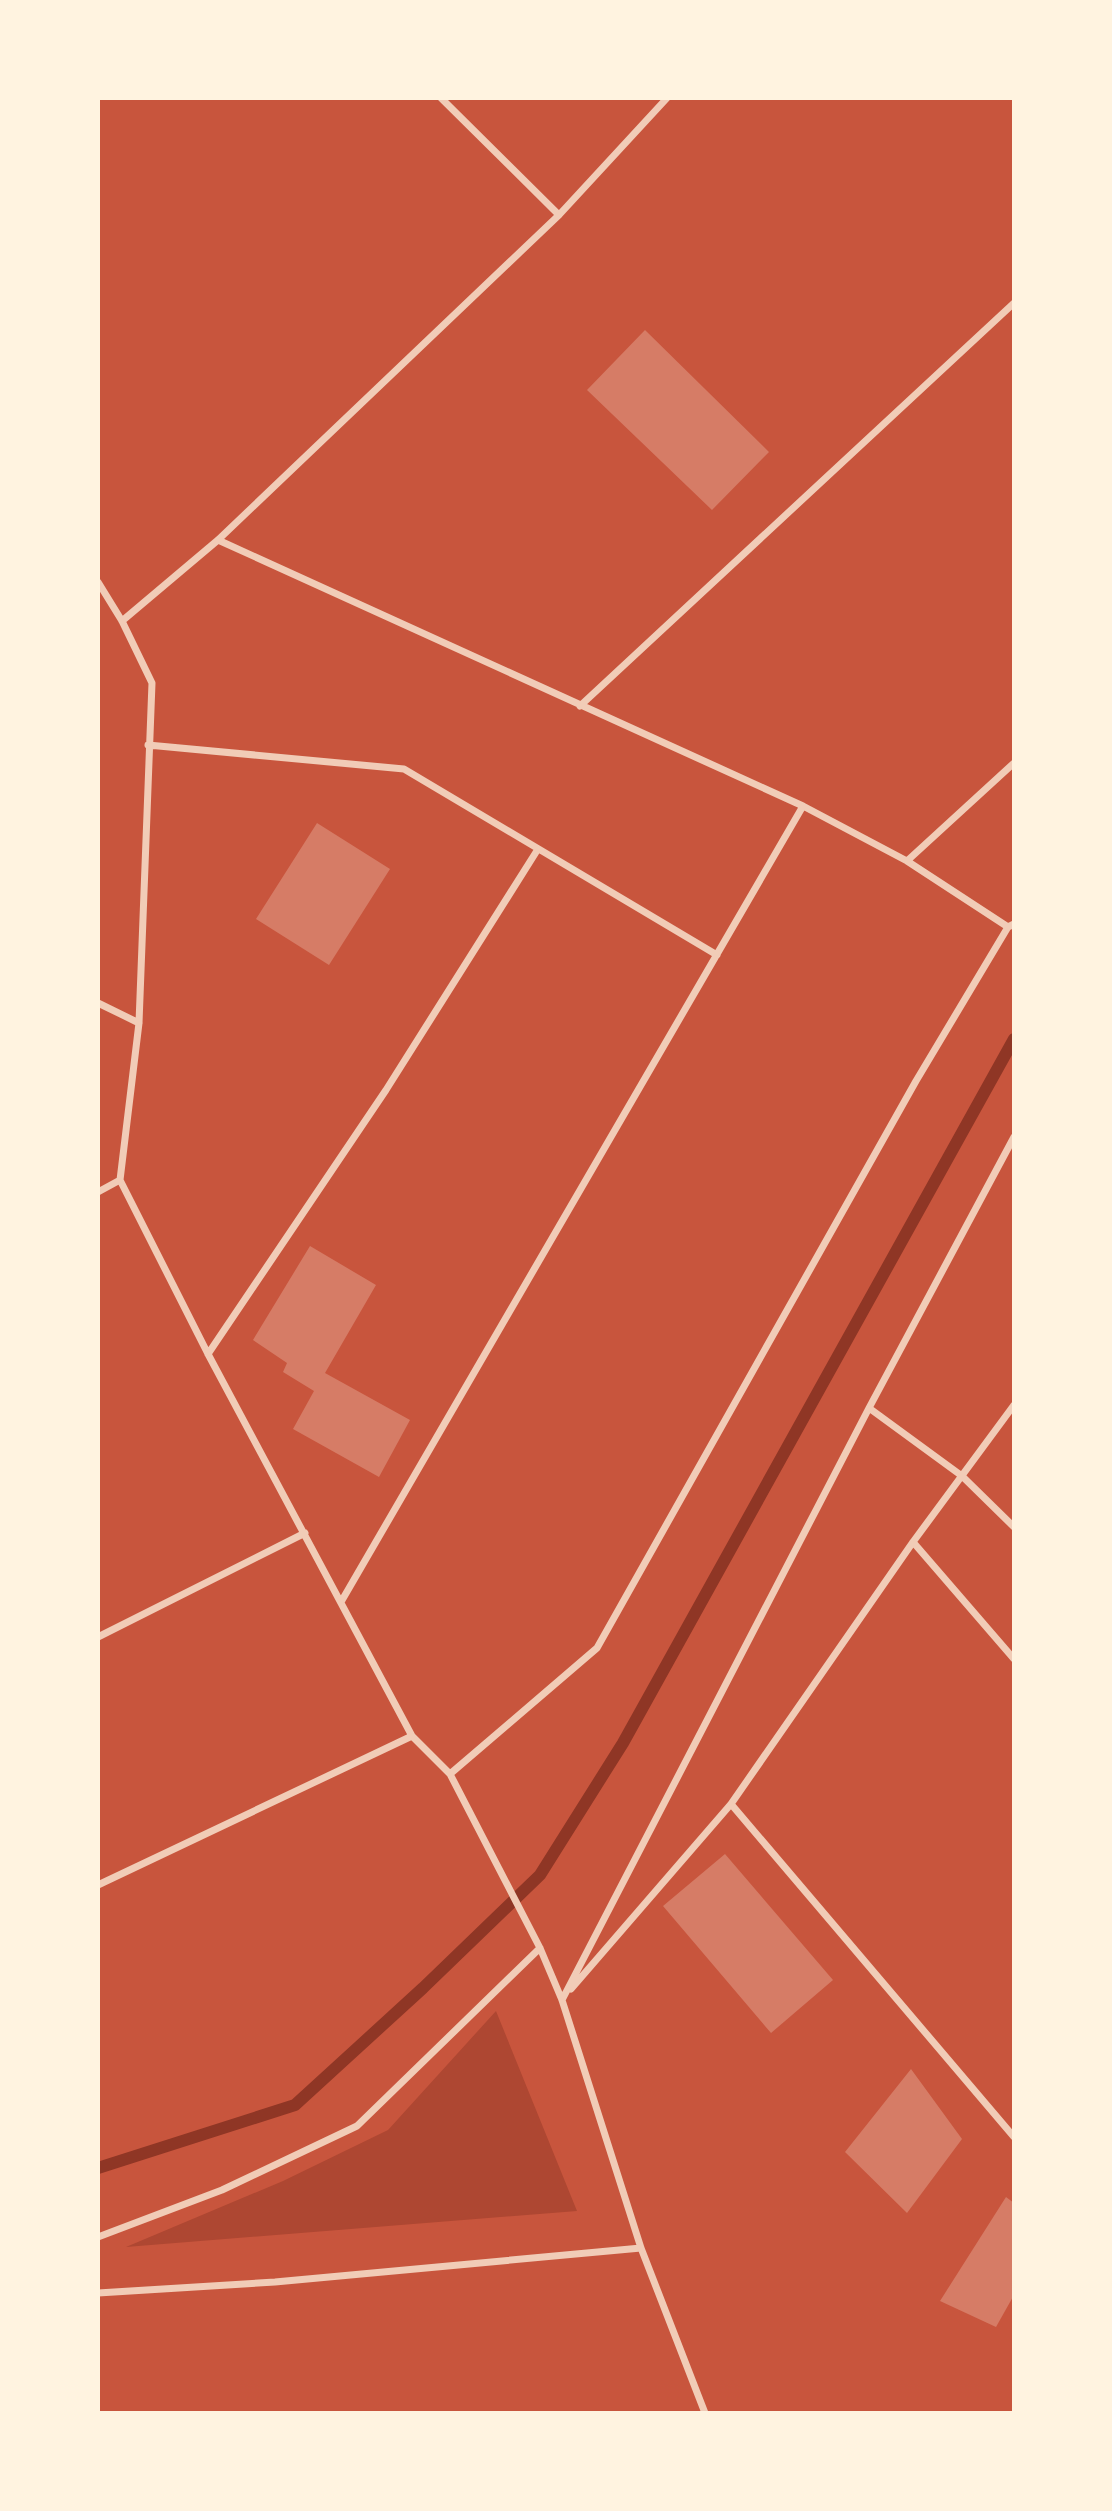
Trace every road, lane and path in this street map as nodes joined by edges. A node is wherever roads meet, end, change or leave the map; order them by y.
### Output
1 (442, 98) edge
2 (667, 98) edge
3 (559, 215) junction
4 (1014, 303) edge
5 (218, 540) junction
6 (98, 582) edge
7 (122, 621) junction
8 (580, 706) junction
9 (148, 746) junction
10 (1014, 763) edge
11 (803, 806) junction
12 (538, 849) junction
13 (907, 861) junction
14 (1011, 926) edge
15 (717, 955) junction
16 (98, 1003) edge
17 (139, 1023) junction
18 (1014, 1137) edge
19 (120, 1180) junction
20 (98, 1192) edge
21 (208, 1354) junction
22 (1014, 1405) edge
23 (869, 1408) junction
24 (962, 1476) junction
25 (1014, 1527) edge
26 (305, 1533) junction
27 (913, 1542) junction
28 (341, 1602) junction
29 (98, 1637) edge
30 (1014, 1659) edge
31 (412, 1736) junction
32 (450, 1774) junction
33 (731, 1804) junction
34 (98, 1885) edge
35 (540, 1948) junction
36 (562, 2000) junction
37 (1014, 2137) edge
38 (98, 2237) edge
39 (641, 2248) junction
40 (98, 2293) edge
41 (705, 2413) edge

1 - 3 street
2 - 3 street
3 - 5 street
4 - 8 street
5 - 7 street
5 - 8 street
6 - 7 street
7 - 9 street
8 - 11 street
9 - 12 street
9 - 17 street
10 - 13 street
11 - 13 street
11 - 15 street
12 - 15 street
12 - 21 street
13 - 14 street
14 - 32 street
15 - 28 street
16 - 17 street
17 - 19 street
18 - 23 street
19 - 20 street
19 - 21 street
21 - 26 street
22 - 24 street
23 - 24 street
23 - 36 street
24 - 25 street
24 - 27 street
26 - 28 street
26 - 29 street
27 - 30 street
27 - 33 street
28 - 31 street
31 - 32 street
31 - 34 street
32 - 35 street
33 - 36 street
33 - 37 street
35 - 36 street
35 - 38 street
36 - 39 street
39 - 40 street
39 - 41 street

